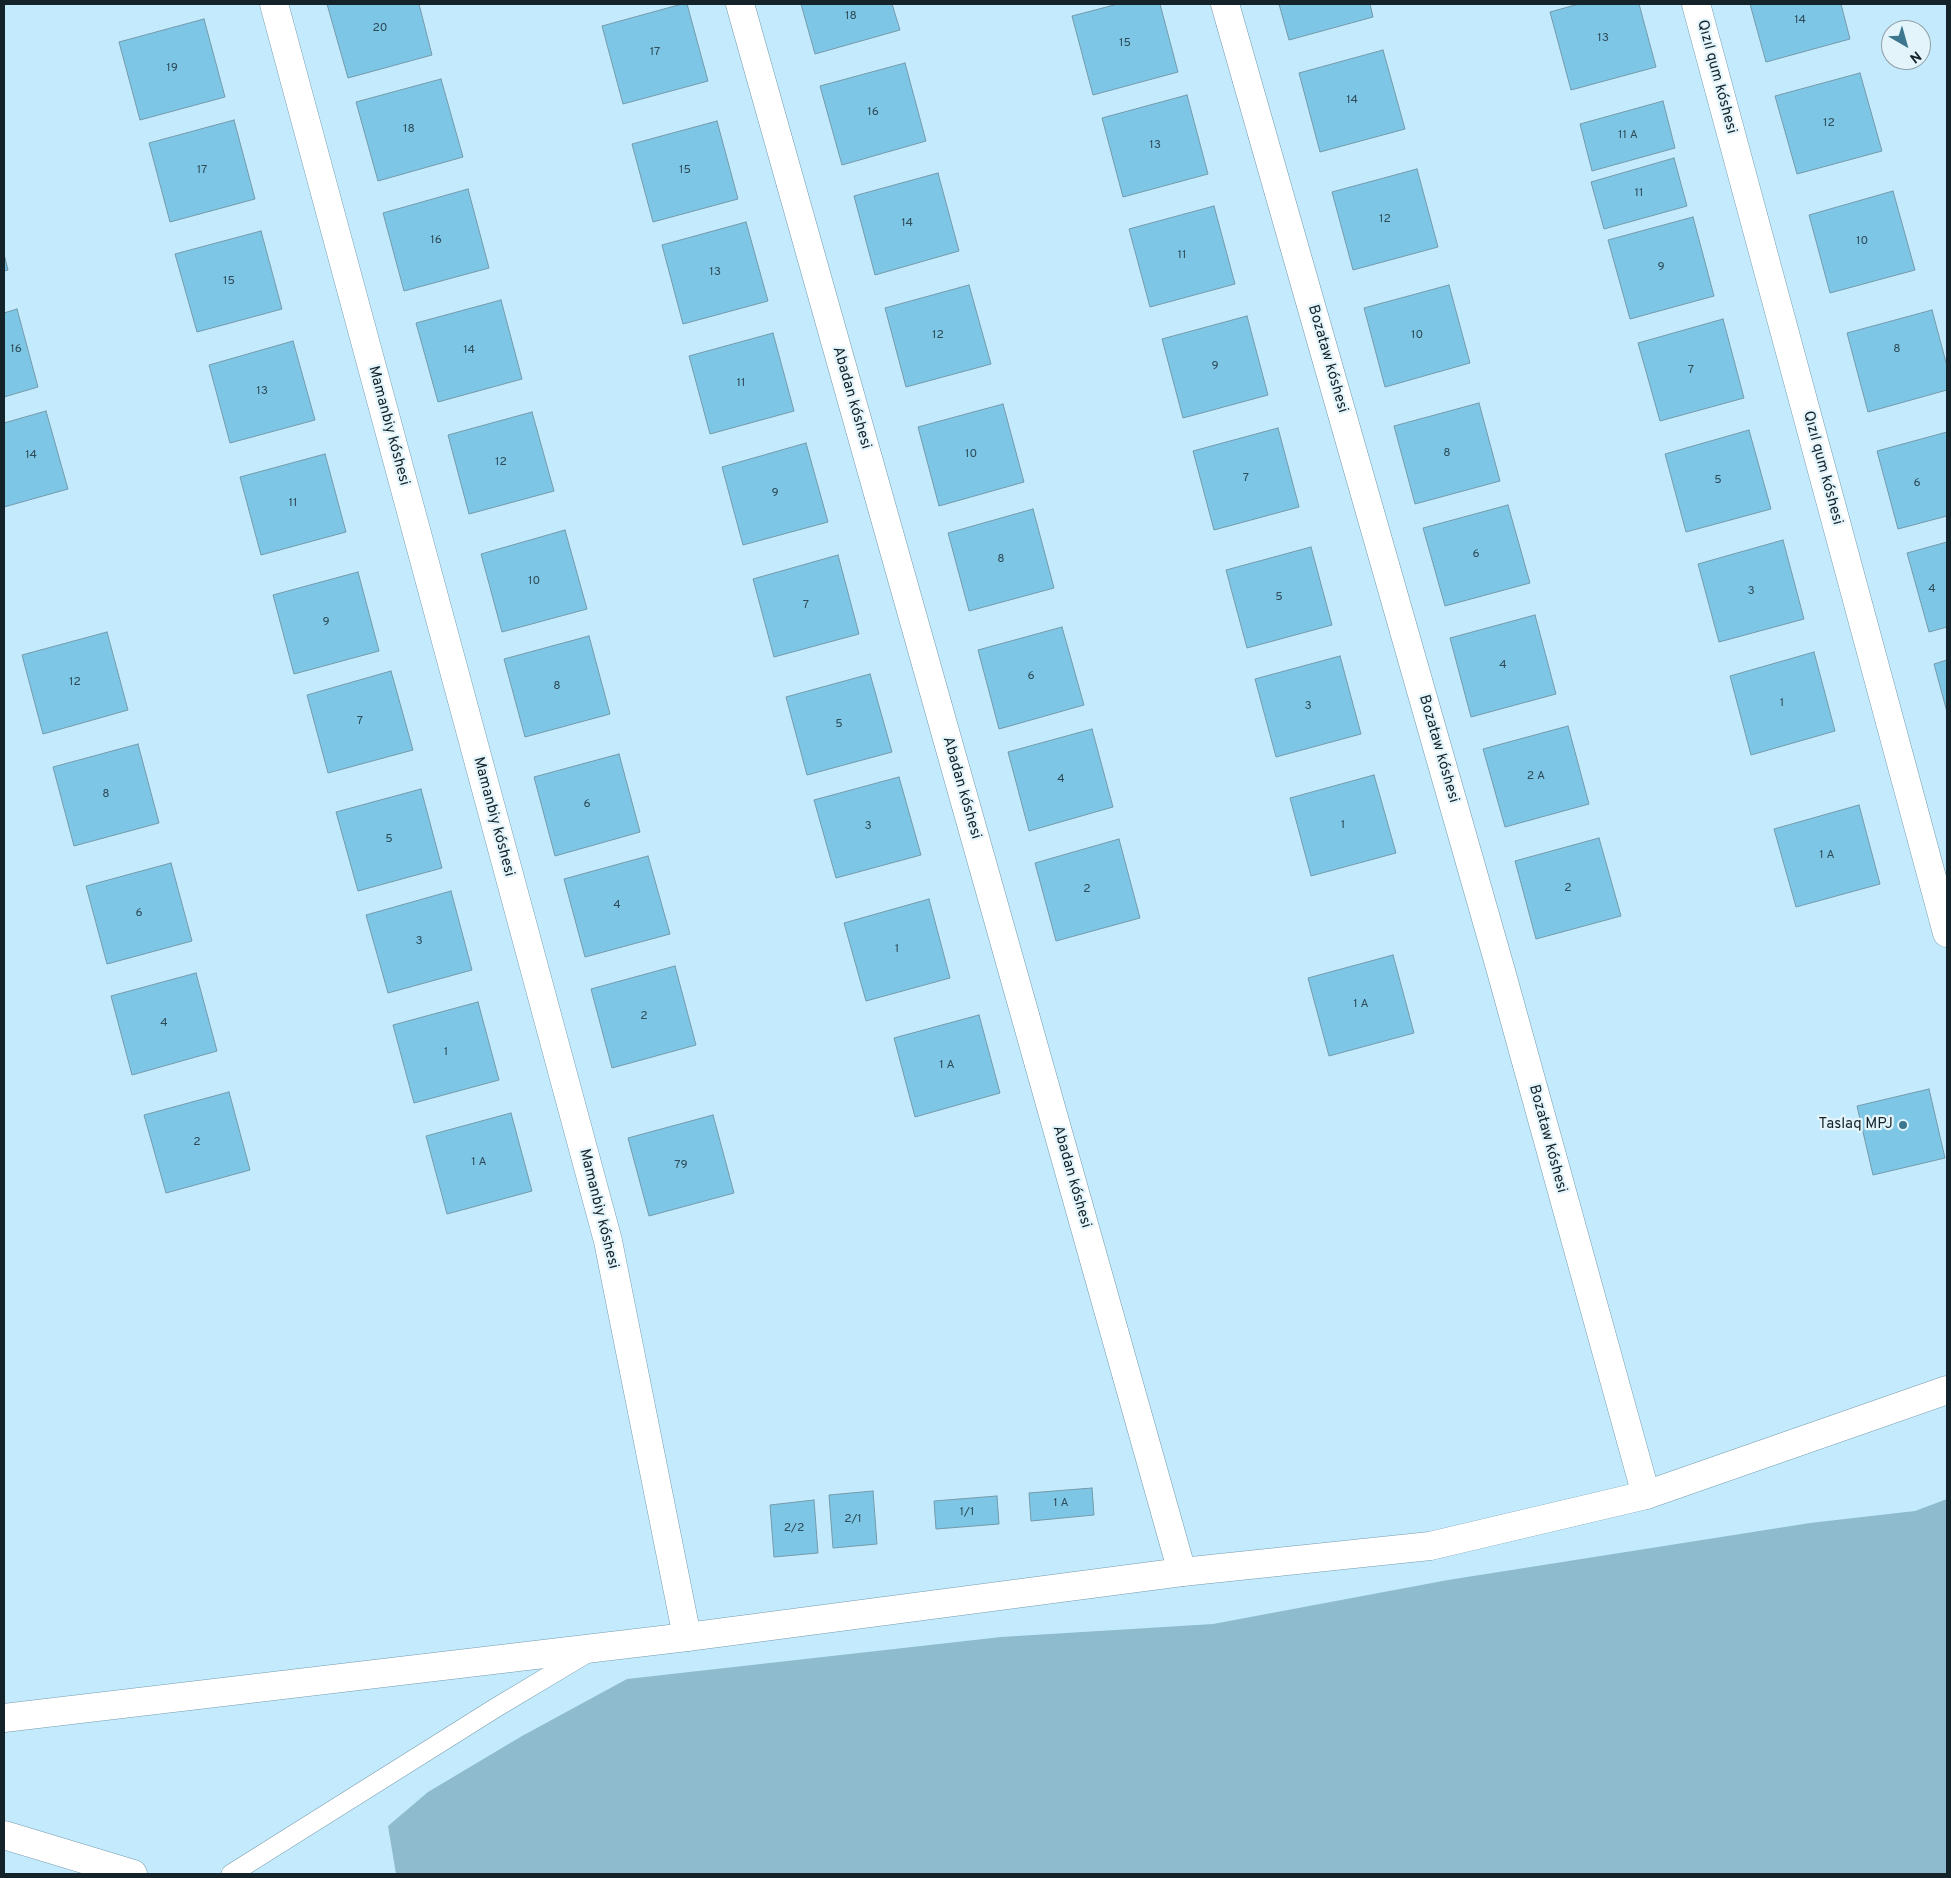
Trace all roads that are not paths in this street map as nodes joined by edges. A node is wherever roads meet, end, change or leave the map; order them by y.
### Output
1 (274, 4) edge
2 (740, 4) edge
3 (1225, 4) edge
4 (1696, 4) edge
5 (1947, 933) edge
6 (1947, 1390) edge
7 (1646, 1495) junction
8 (1182, 1572) junction
9 (686, 1637) junction
10 (596, 1648) junction
11 (4, 1718) edge
12 (4, 1835) edge
13 (133, 1874) edge
14 (231, 1874) edge

1 - 9 street, Mamanbiy kóshesi
2 - 8 street, Abadan kóshesi
3 - 7 street, Bozataw kóshesi
4 - 5 street, Qızıl qum kóshesi
6 - 7 street
7 - 8 street
8 - 9 street
9 - 10 street
10 - 11 street
10 - 14 lane
12 - 13 street

